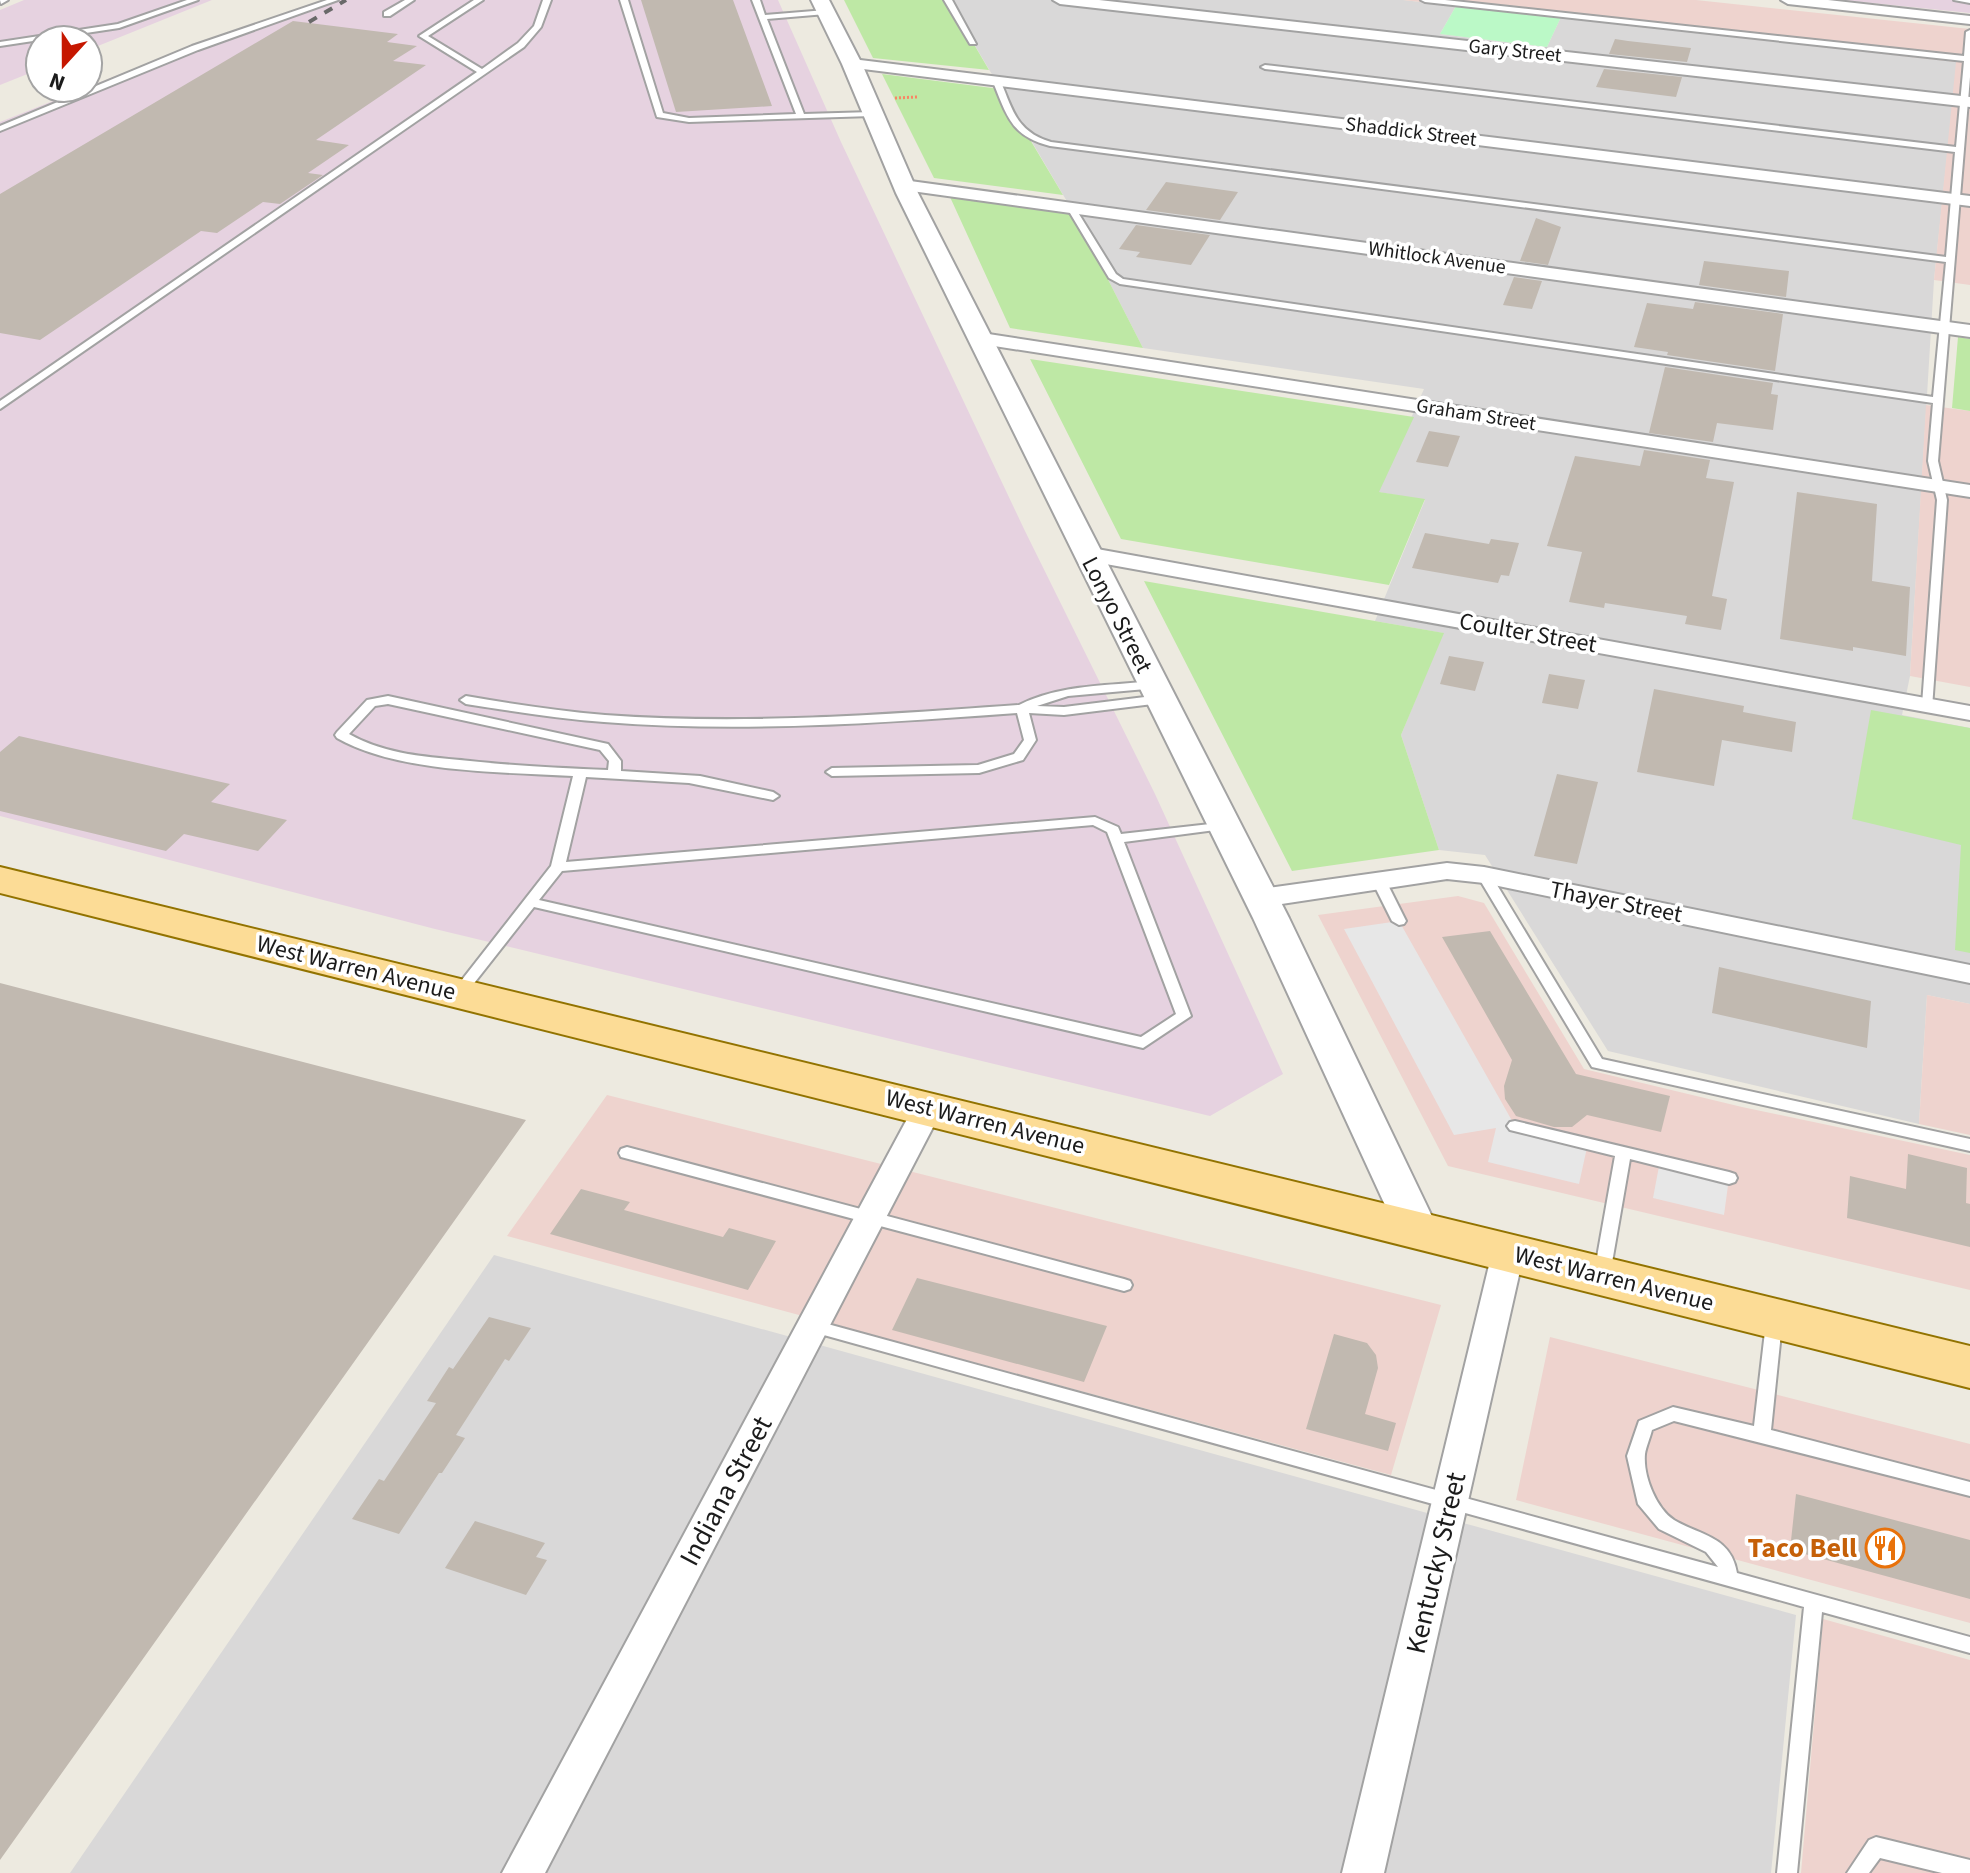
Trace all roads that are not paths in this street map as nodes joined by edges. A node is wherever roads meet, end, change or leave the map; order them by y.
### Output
1 (194, 0) edge
2 (334, 0) edge
3 (410, 0) edge
4 (479, 0) edge
5 (547, 0) edge
6 (624, 0) edge
7 (756, 0) edge
8 (948, 0) edge
9 (1060, 0) edge
10 (1425, 0) edge
11 (1788, 0) edge
12 (1958, 0) edge
13 (1970, 1) edge
14 (823, 6) edge
15 (387, 14) dead end
16 (762, 17) junction
17 (1970, 20) edge
18 (1970, 32) edge
19 (973, 42) dead end
20 (0, 44) edge
21 (1967, 59) junction
22 (852, 64) junction
23 (1265, 67) dead end
24 (482, 72) junction
25 (997, 82) junction
26 (1967, 102) edge
27 (872, 114) junction
28 (802, 118) junction
29 (0, 129) edge
30 (1960, 150) junction
31 (903, 185) junction
32 (1963, 200) edge
33 (1071, 208) junction
34 (1951, 260) junction
35 (1946, 327) junction
36 (1970, 331) edge
37 (982, 339) junction
38 (1939, 401) junction
39 (0, 406) edge
40 (1938, 486) junction
41 (1970, 491) edge
42 (1086, 554) junction
43 (1157, 692) junction
44 (466, 700) dead end
45 (1928, 705) junction
46 (1022, 709) junction
47 (1970, 713) edge
48 (832, 772) dead end
49 (580, 774) junction
50 (614, 776) junction
51 (773, 796) dead end
52 (1223, 825) junction
53 (1116, 839) junction
54 (558, 867) junction
55 (1484, 875) junction
56 (0, 880) edge
57 (1379, 881) junction
58 (1261, 898) junction
59 (530, 902) junction
60 (1399, 921) dead end
61 (1970, 974) edge
62 (459, 993) junction
63 (928, 1108) junction
64 (1515, 1126) dead end
65 (1970, 1145) edge
66 (1623, 1152) junction
67 (627, 1153) dead end
68 (1729, 1178) dead end
69 (870, 1218) junction
70 (1417, 1229) junction
71 (1508, 1253) junction
72 (1602, 1277) junction
73 (1124, 1285) dead end
74 (1774, 1318) junction
75 (813, 1326) junction
76 (1970, 1367) edge
77 (1762, 1435) junction
78 (1970, 1489) edge
79 (1450, 1502) junction
80 (1729, 1579) junction
81 (1814, 1602) junction
82 (1970, 1645) edge
83 (1970, 1870) edge
84 (523, 1873) edge
85 (1363, 1873) edge
86 (1787, 1873) edge
87 (1857, 1873) edge

1 - 20 lane
2 - 29 lane
3 - 15 lane
4 - 24 lane
5 - 24 lane
6 - 28 lane
7 - 16 lane
8 - 19 lane
9 - 26 street, Gary Street
10 - 21 lane
11 - 17 street
12 - 13 lane
14 - 16 lane
14 - 22 street, Lonyo Street
16 - 28 lane
18 - 21 lane
21 - 26 lane
22 - 25 street, Shaddick Street
22 - 27 street, Lonyo Street
23 - 30 lane
24 - 39 lane
25 - 32 street, Shaddick Street
25 - 34 lane
26 - 30 lane
27 - 28 lane
27 - 31 street, Lonyo Street
30 - 32 lane
31 - 33 street, Whitlock Avenue
31 - 37 street, Lonyo Street
32 - 34 lane
33 - 35 street, Whitlock Avenue
33 - 38 lane
34 - 35 lane
35 - 36 street, Whitlock Avenue
35 - 38 lane
37 - 40 street, Graham Street
37 - 42 street, Lonyo Street
38 - 40 lane
40 - 41 street, Graham Street
40 - 45 lane
42 - 43 street, Lonyo Street
42 - 45 street, Coulter Street
43 - 46 lane
43 - 52 street, Lonyo Street
44 - 46 lane
45 - 47 street, Coulter Street
46 - 48 lane
49 - 50 lane
49 - 50 lane
49 - 54 lane
50 - 51 lane
52 - 53 lane
52 - 58 street, Lonyo Street
53 - 54 lane
53 - 59 lane
54 - 59 lane
55 - 57 street, Thayer Street
55 - 61 street, Thayer Street
55 - 65 lane
56 - 62 main road, West Warren Avenue
57 - 58 street, Thayer Street
57 - 60 lane
58 - 70 street, Lonyo Street
59 - 62 lane
62 - 63 main road, West Warren Avenue
63 - 69 street, Indiana Street
63 - 70 main road, West Warren Avenue
64 - 66 lane
66 - 68 lane
66 - 72 lane
67 - 69 lane
69 - 73 lane
69 - 75 street, Indiana Street
70 - 71 main road, West Warren Avenue
71 - 72 main road, West Warren Avenue
71 - 79 street, Kentucky Street
72 - 74 main road, West Warren Avenue
74 - 76 main road, West Warren Avenue
74 - 77 lane
75 - 79 lane
75 - 84 street, Indiana Street
77 - 78 lane
77 - 80 lane
79 - 80 lane
79 - 85 street, Kentucky Street
80 - 81 lane
81 - 82 lane
81 - 86 lane
83 - 87 lane

